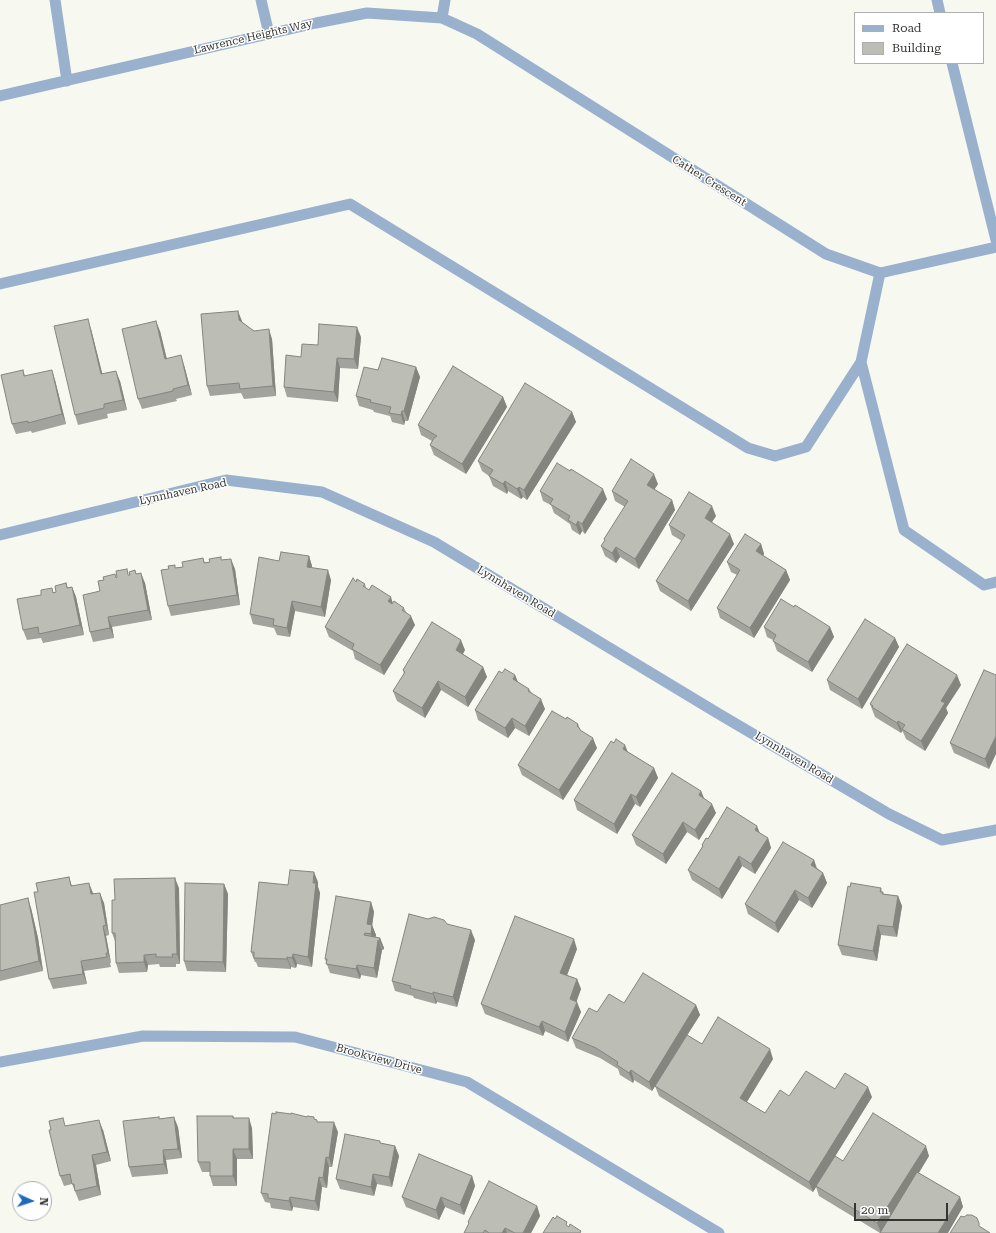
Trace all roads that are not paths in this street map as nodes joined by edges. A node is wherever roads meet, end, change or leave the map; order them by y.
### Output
1 (55, 0) edge
2 (262, 0) edge
3 (445, 0) edge
4 (937, 0) edge
5 (940, 12) edge
6 (442, 18) junction
7 (269, 34) junction
8 (952, 64) edge
9 (67, 81) junction
10 (0, 96) edge
11 (996, 240) edge
12 (996, 247) edge
13 (880, 273) junction
14 (0, 284) edge
15 (861, 362) junction
16 (0, 535) edge
17 (996, 582) edge
18 (996, 830) edge
19 (0, 1062) edge
20 (719, 1233) edge

1 - 9 street
2 - 7 street
3 - 6 street
4 - 5 street
6 - 7 street, Lawrence Heights Way
6 - 13 street, Cather Crescent
7 - 9 street, Lawrence Heights Way
8 - 11 street
9 - 10 street, Lawrence Heights Way
12 - 13 street
13 - 15 street
14 - 15 street
15 - 17 street
16 - 18 street, Lynnhaven Road
19 - 20 street, Brookview Drive

